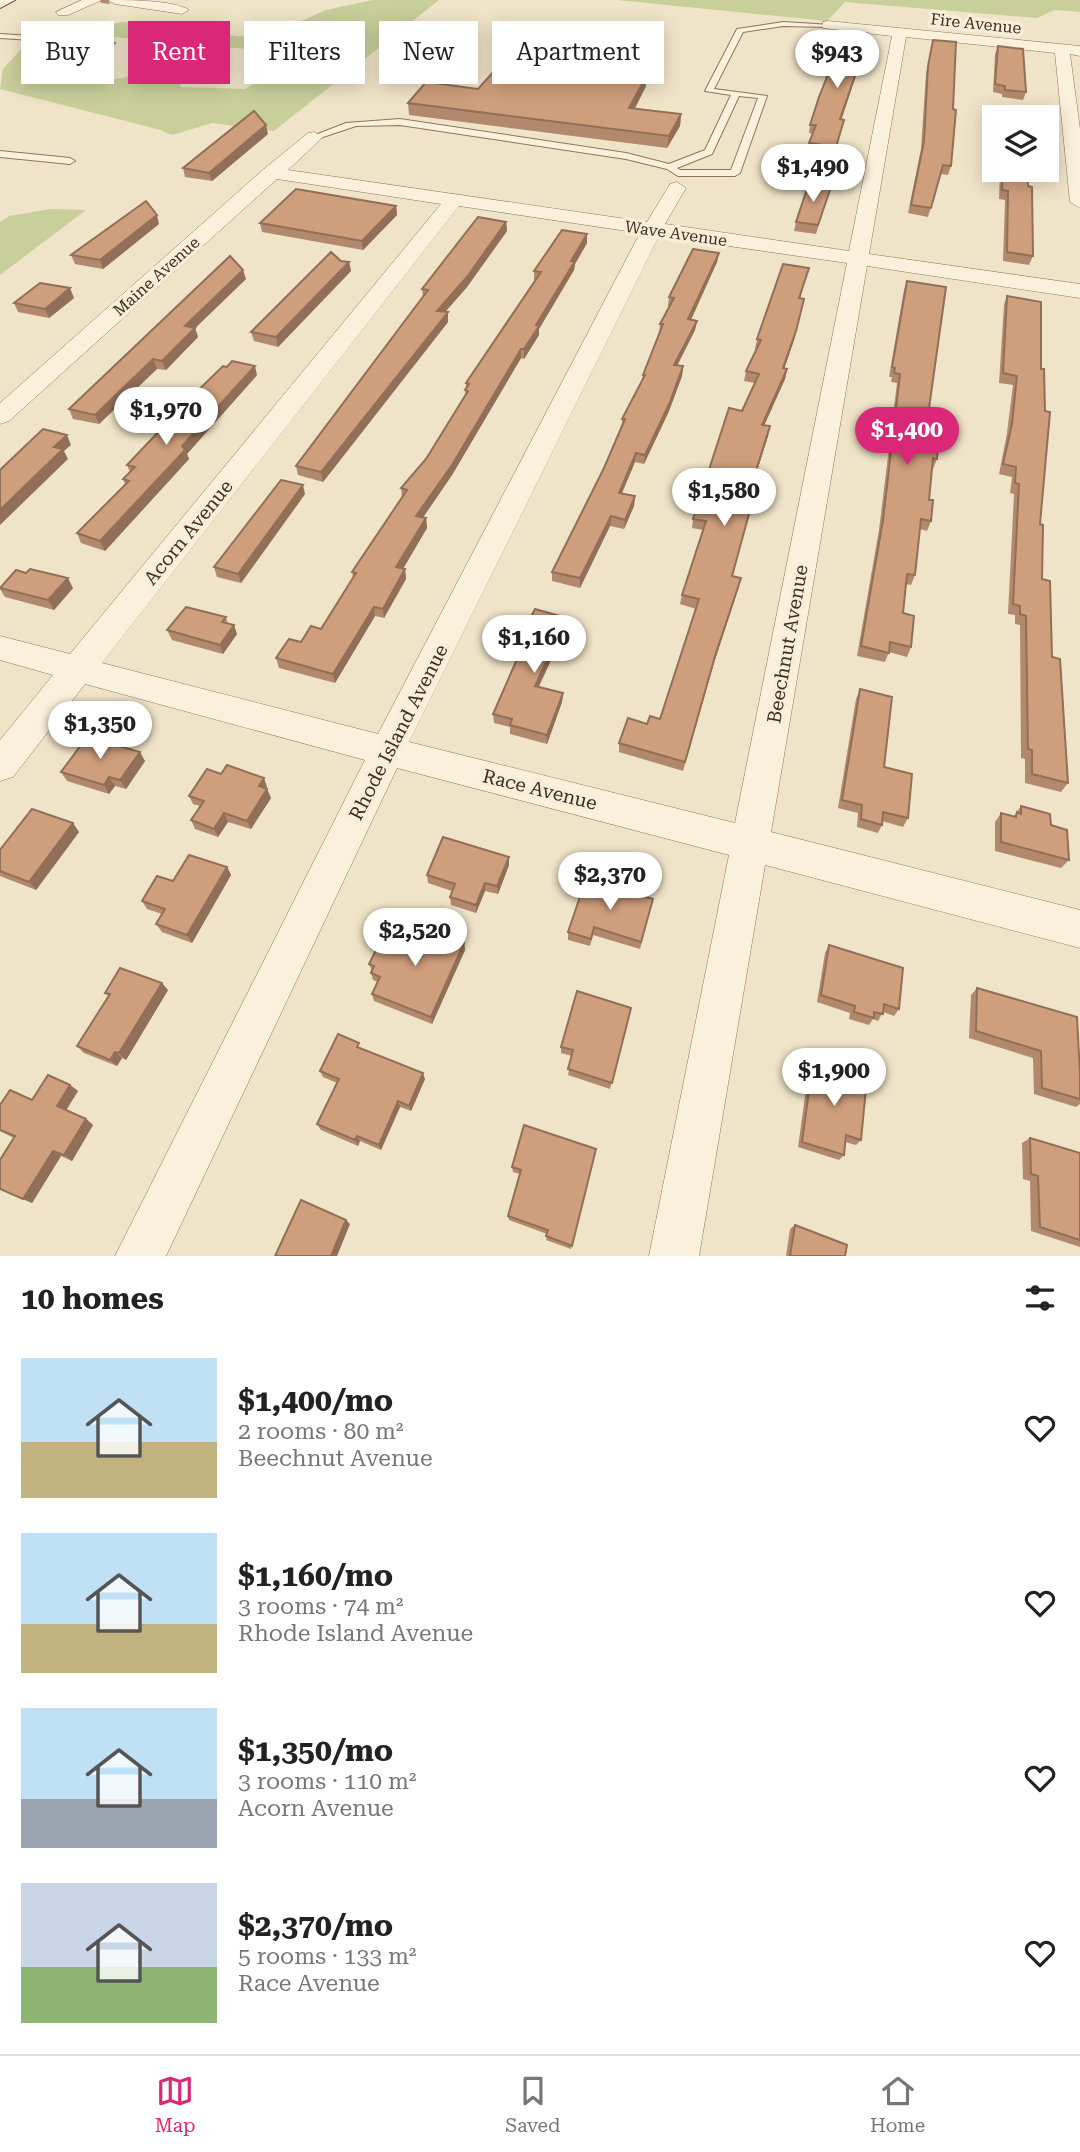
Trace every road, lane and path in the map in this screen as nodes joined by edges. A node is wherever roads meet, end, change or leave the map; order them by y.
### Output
1 (7, 0) edge
2 (95, 0) edge
3 (115, 0) edge
4 (0, 3) edge
5 (182, 10) dead end
6 (63, 12) dead end
7 (828, 24) joint
8 (900, 32) junction
9 (0, 36) edge
10 (21, 37) edge
11 (1062, 49) junction
12 (1080, 51) edge
13 (736, 93) junction
14 (314, 137) joint
15 (0, 154) edge
16 (70, 161) dead end
17 (271, 173) junction
18 (675, 176) junction
19 (454, 200) junction
20 (1080, 202) edge
21 (652, 230) junction
22 (857, 258) junction
23 (1080, 291) edge
24 (0, 416) edge
25 (0, 648) edge
26 (78, 669) junction
27 (387, 751) junction
28 (0, 766) edge
29 (751, 842) junction
30 (1080, 929) edge
31 (140, 1256) edge
32 (674, 1256) edge

1 - 4 street
2 - 6 street
3 - 5 street
7 - 8 street, Fire Avenue
7 - 13 lane
8 - 11 street, Fire Avenue
8 - 22 street, Beechnut Avenue
9 - 10 lane
11 - 12 street, Fire Avenue
11 - 20 street
13 - 18 lane
13 - 18 lane
14 - 17 street, Maine Avenue
14 - 18 lane
15 - 16 lane
17 - 19 street, Wave Avenue
17 - 24 street, Maine Avenue
18 - 21 street, Rhode Island Avenue
19 - 21 street, Wave Avenue
19 - 26 street, Acorn Avenue
21 - 22 street, Wave Avenue
21 - 27 street, Rhode Island Avenue
22 - 23 street, Wave Avenue
22 - 29 street, Beechnut Avenue
25 - 26 street, Race Avenue
26 - 27 street, Race Avenue
26 - 28 street, Acorn Avenue
27 - 29 street, Race Avenue
27 - 31 street, Rhode Island Avenue
29 - 30 street, Race Avenue
29 - 32 street, Beechnut Avenue

